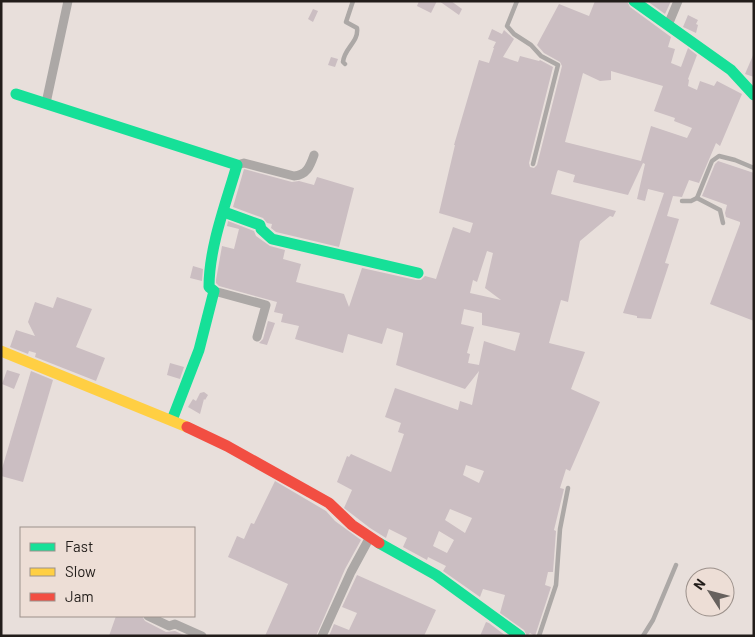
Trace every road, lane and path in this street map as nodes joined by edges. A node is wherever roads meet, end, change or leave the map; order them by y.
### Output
1 (68, 1) edge
2 (353, 1) edge
3 (517, 1) edge
4 (634, 1) edge
5 (678, 1) edge
6 (668, 25) junction
7 (345, 64) dead end
8 (16, 94) dead end
9 (754, 95) edge
10 (46, 103) junction
11 (314, 155) dead end
12 (533, 164) dead end
13 (237, 165) junction
14 (754, 168) edge
15 (697, 198) junction
16 (682, 201) dead end
17 (224, 212) junction
18 (723, 223) dead end
19 (418, 273) dead end
20 (214, 291) junction
21 (257, 337) dead end
22 (1, 351) edge
23 (172, 420) junction
24 (568, 488) dead end
25 (370, 537) junction
26 (676, 565) dead end
27 (150, 617) edge
28 (202, 636) edge
29 (322, 636) edge
30 (520, 636) edge
31 (539, 636) edge
32 (643, 636) edge

1 - 10 street
2 - 7 lane
3 - 12 lane
4 - 6 street
5 - 6 street
6 - 9 street
8 - 10 street
10 - 13 street
11 - 13 street
13 - 17 street
14 - 15 lane
15 - 16 lane
15 - 18 lane
17 - 19 street
17 - 20 street
20 - 21 street
20 - 23 street
22 - 23 street
23 - 25 street
24 - 31 lane
25 - 29 street
25 - 30 street
26 - 32 lane
27 - 28 street

